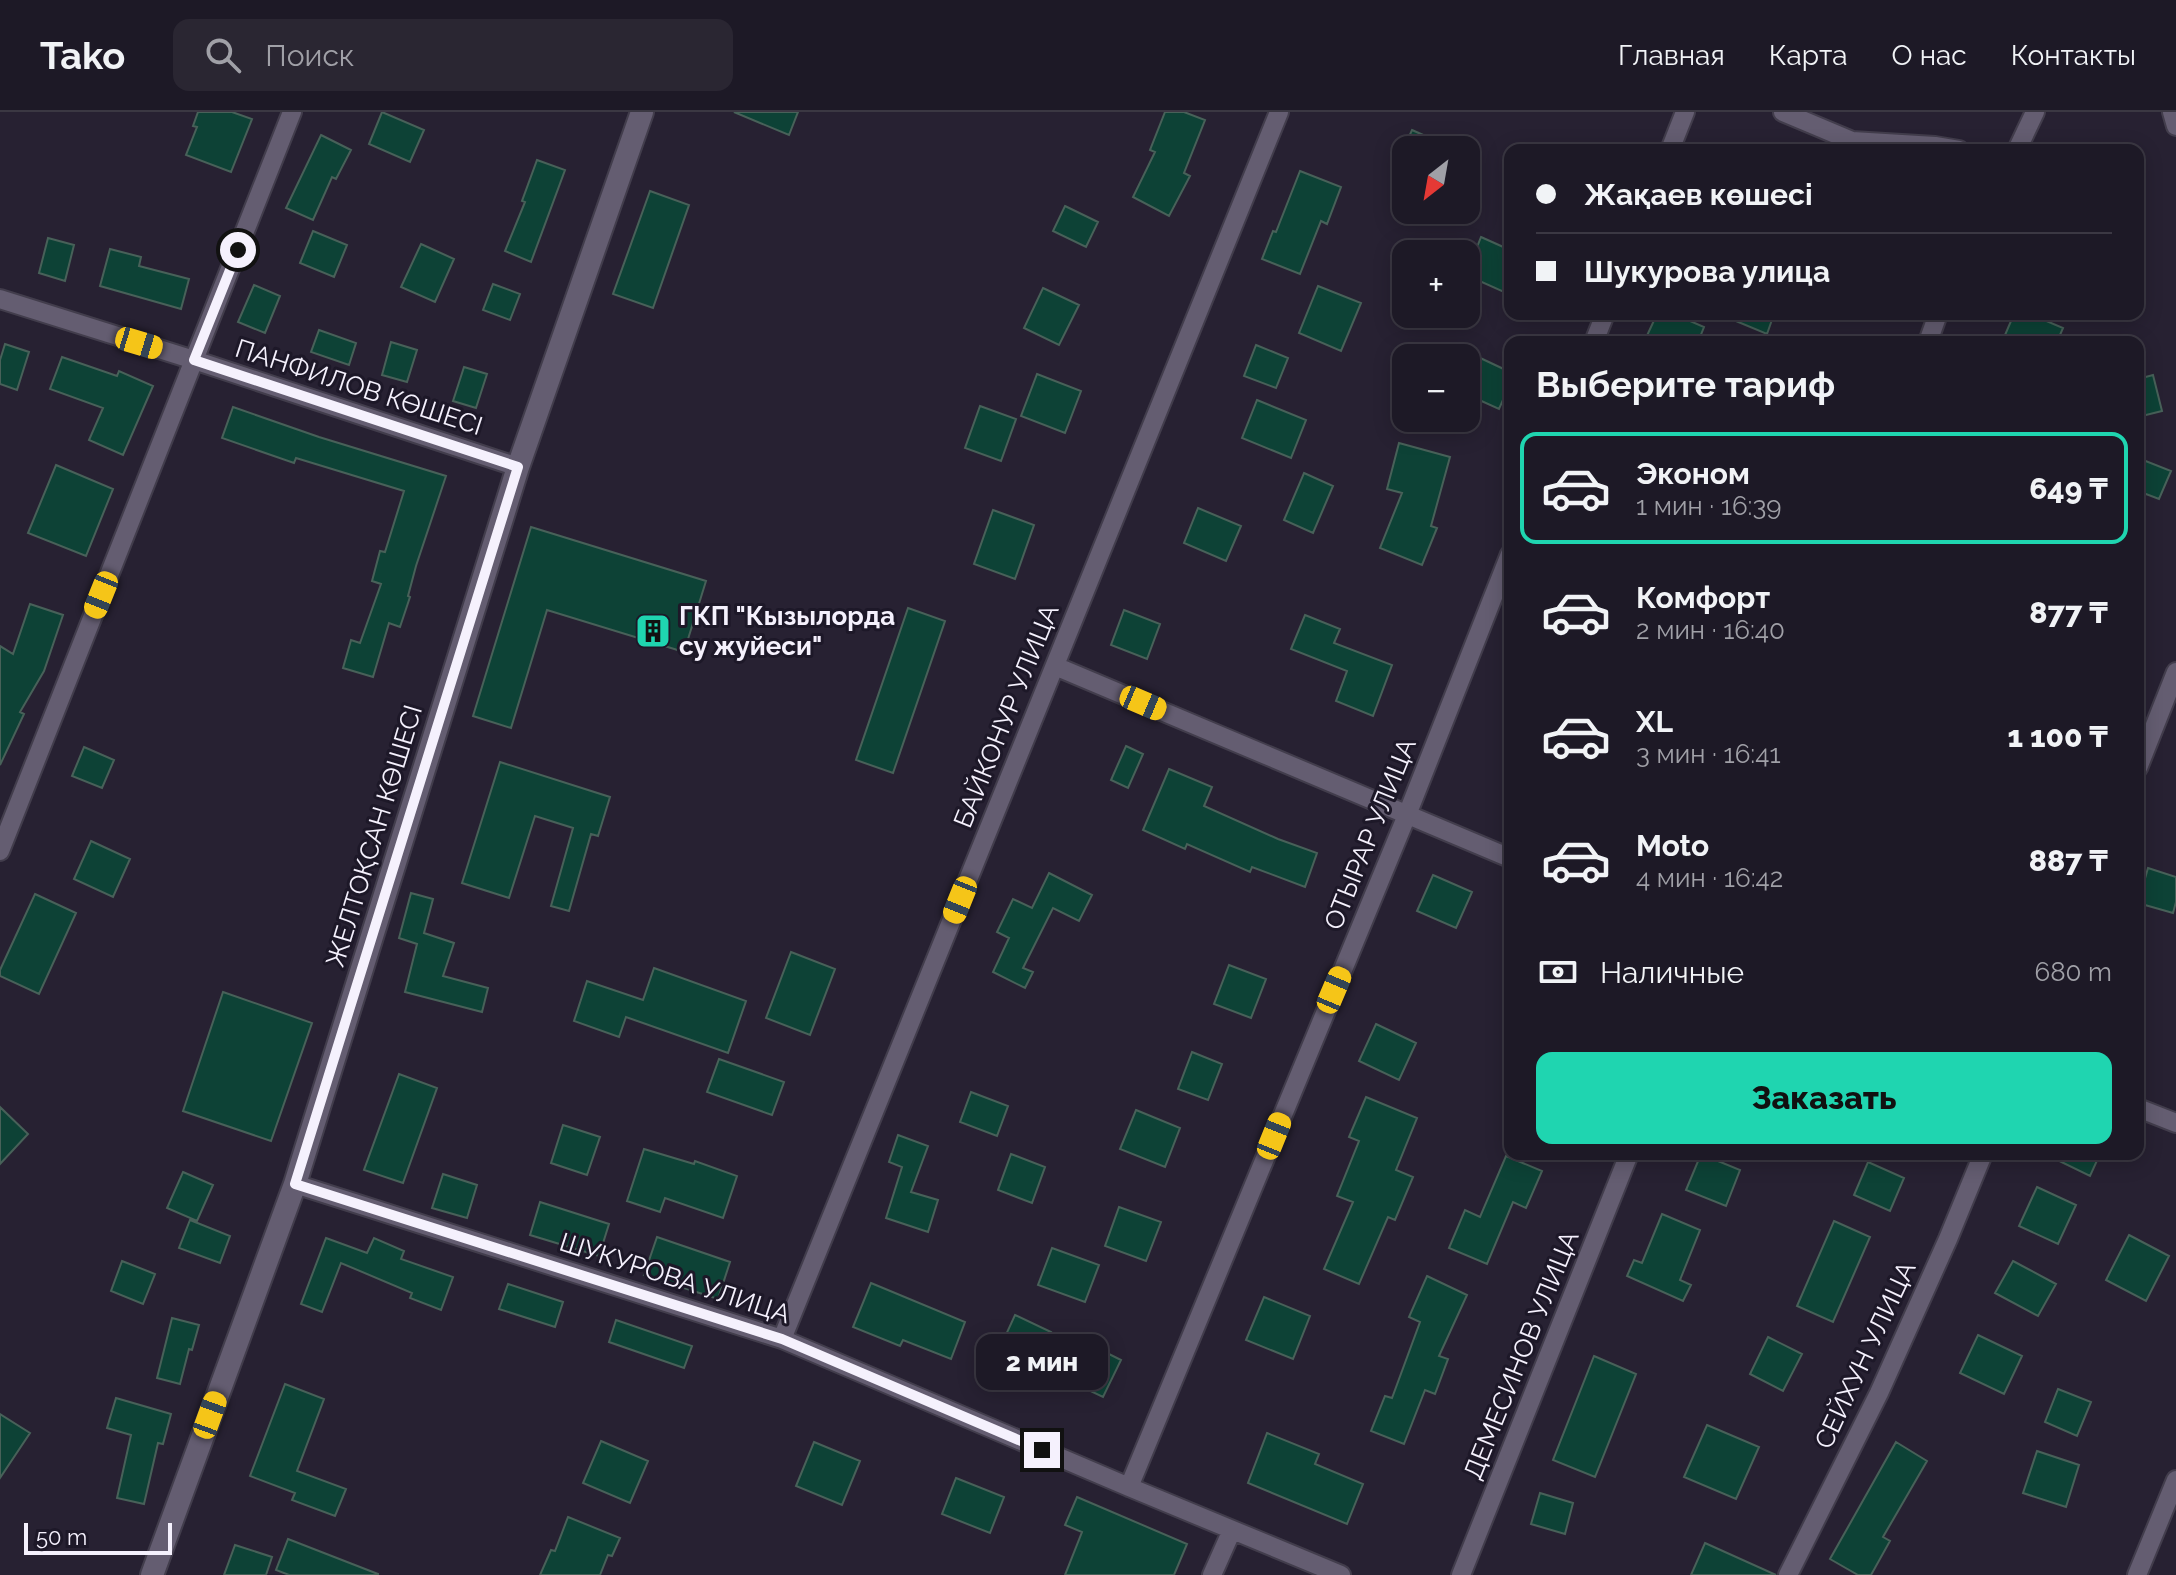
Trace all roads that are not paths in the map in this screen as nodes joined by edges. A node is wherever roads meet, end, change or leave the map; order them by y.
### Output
1 (292, 112) edge
2 (642, 112) edge
3 (1279, 112) edge
4 (1685, 112) edge
5 (1783, 112) edge
6 (2035, 112) edge
7 (2172, 112) edge
8 (2176, 126) edge
9 (1672, 144) edge
10 (1902, 144) edge
11 (2020, 144) edge
12 (0, 299) edge
13 (194, 360) junction
14 (518, 467) junction
15 (1504, 569) edge
16 (1055, 666) junction
17 (2176, 672) edge
18 (2144, 753) edge
19 (1407, 815) junction
20 (0, 851) edge
21 (1504, 855) edge
22 (2144, 1110) edge
23 (2176, 1123) edge
24 (1627, 1160) edge
25 (1981, 1160) edge
26 (295, 1184) junction
27 (782, 1339) junction
28 (2176, 1480) edge
29 (1129, 1487) junction
30 (1232, 1530) junction
31 (152, 1575) edge
32 (1212, 1575) edge
33 (1341, 1575) edge
34 (1461, 1575) edge
35 (1788, 1575) edge
36 (2137, 1575) edge

1 - 13 street
2 - 14 street, ЖЕЛТОҚСАН КӨШЕСІ
3 - 16 street, БАЙКОНУР УЛИЦА
4 - 9 street
5 - 10 street
6 - 11 street
7 - 8 street
12 - 13 street, ПАНФИЛОВ КӨШЕСІ
13 - 14 street, ПАНФИЛОВ КӨШЕСІ
13 - 20 street
14 - 26 street, ЖЕЛТОҚСАН КӨШЕСІ
15 - 19 street, ОТЫРАР УЛИЦА
16 - 19 street
16 - 27 street, БАЙКОНУР УЛИЦА
17 - 18 street
19 - 21 street
19 - 29 street, ОТЫРАР УЛИЦА
22 - 23 street
24 - 34 street, ДЕМЕСИНОВ УЛИЦА
25 - 35 street, СЕЙХУН УЛИЦА
26 - 27 street, ШУКУРОВА УЛИЦА
26 - 31 street, ЖЕЛТОҚСАН КӨШЕСІ
27 - 29 street, ШУКУРОВА УЛИЦА
28 - 36 street
29 - 30 street, ШУКУРОВА УЛИЦА
30 - 32 street
30 - 33 street, ШУКУРОВА УЛИЦА

